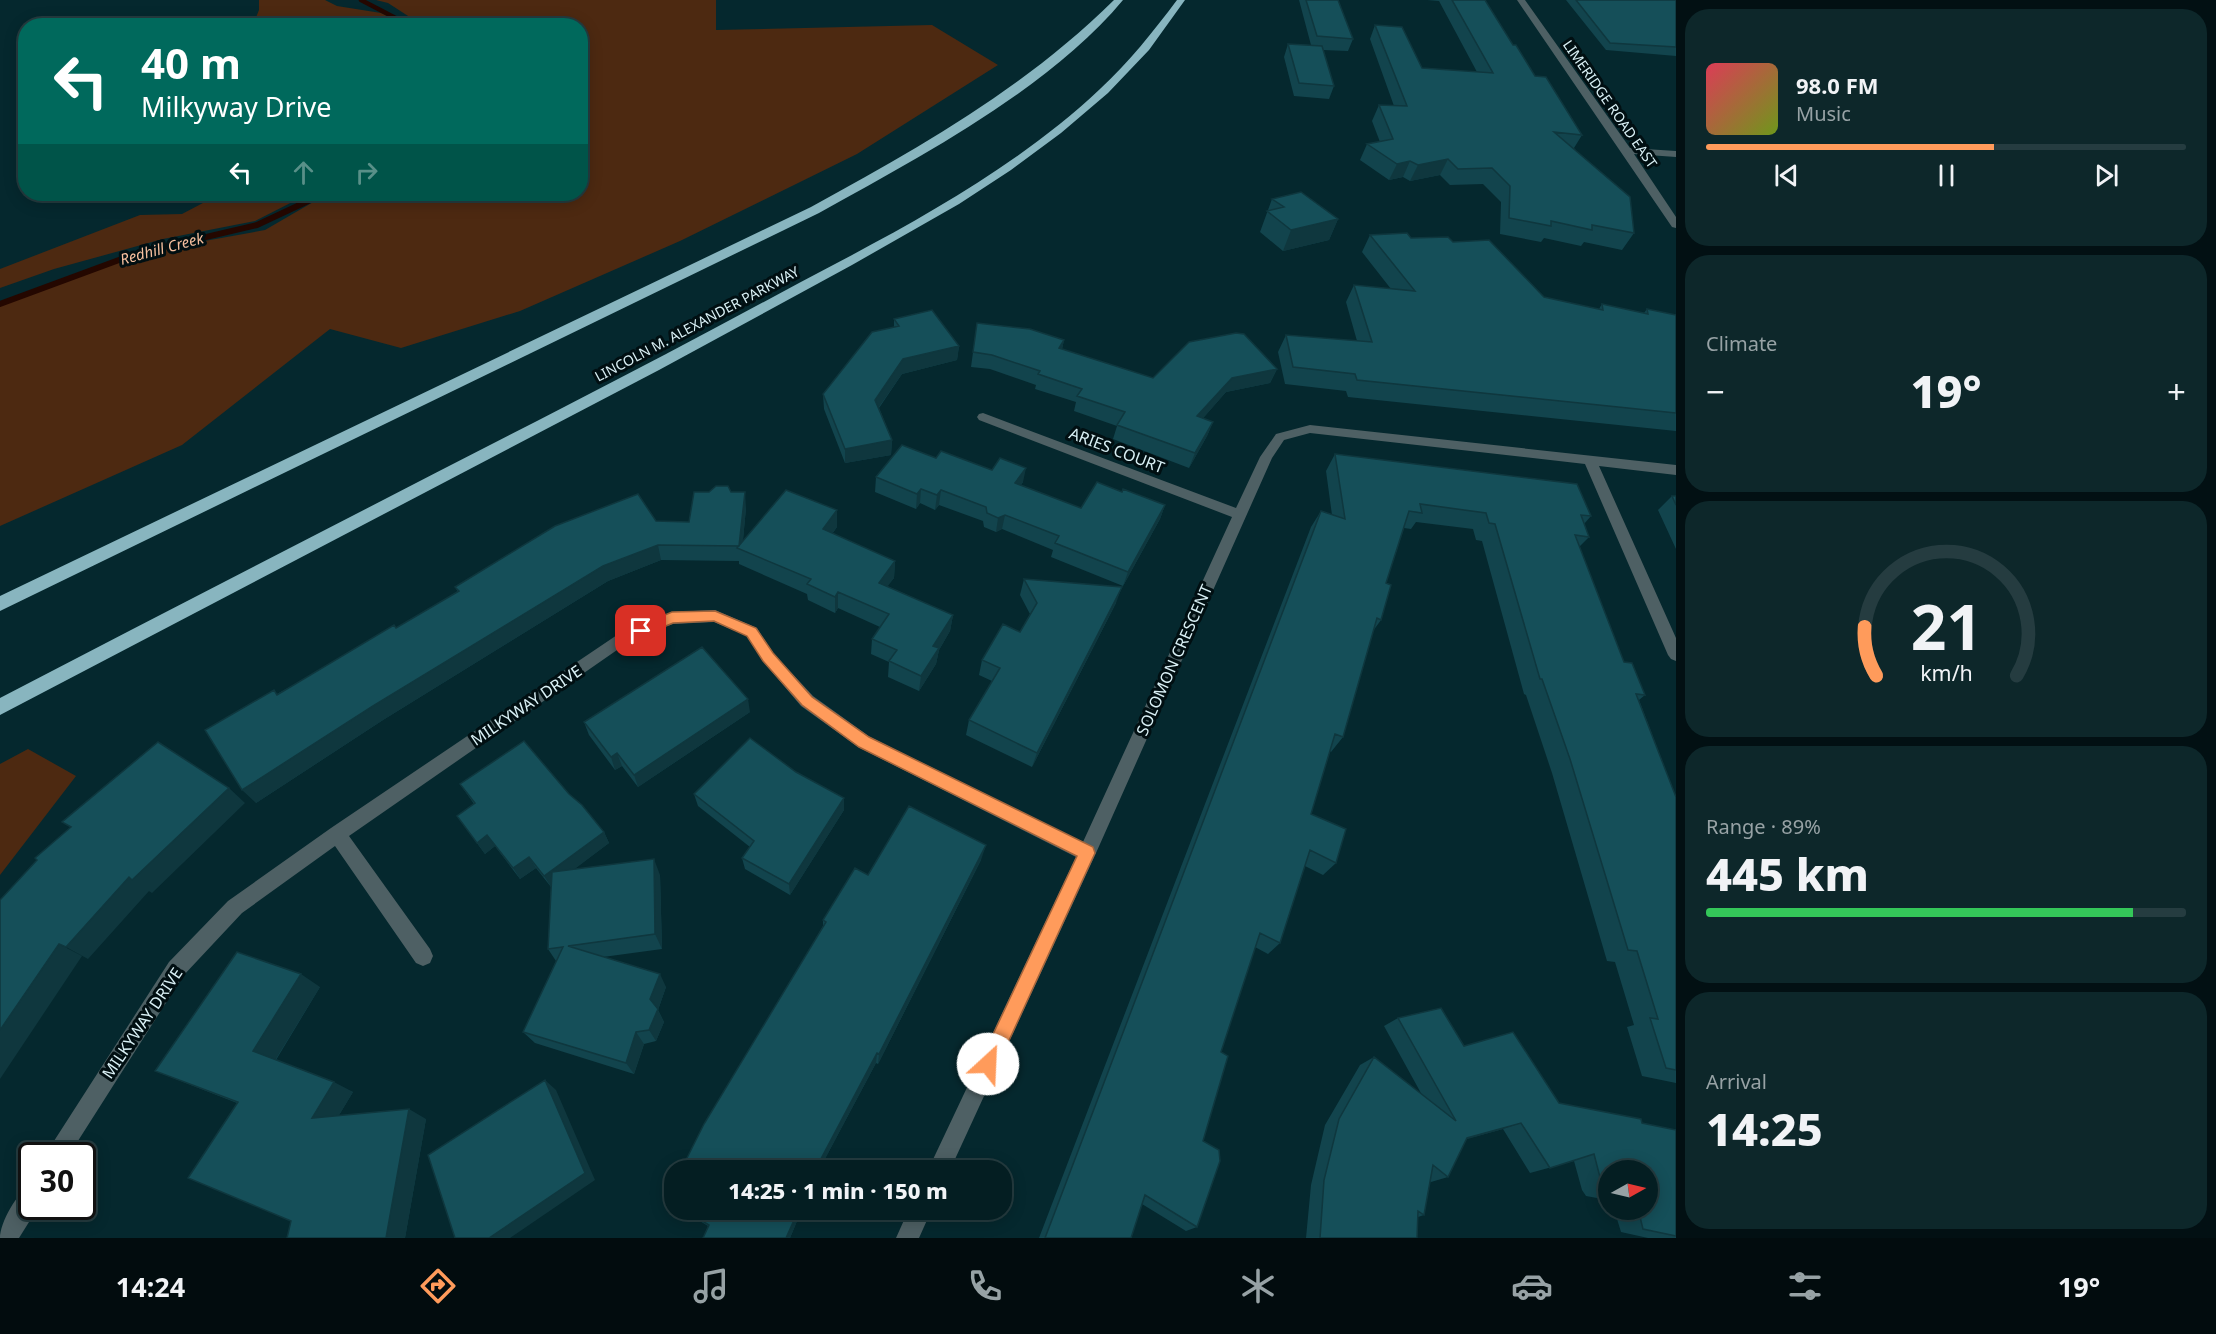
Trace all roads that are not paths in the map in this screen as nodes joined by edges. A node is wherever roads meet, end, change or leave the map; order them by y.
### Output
1 (1119, 0) edge
2 (1180, 0) edge
3 (1521, 0) edge
4 (1627, 151) junction
5 (1676, 154) edge
6 (1676, 225) edge
7 (983, 417) dead end
8 (1591, 462) junction
9 (1676, 470) edge
10 (1239, 514) junction
11 (0, 604) edge
12 (1676, 655) edge
13 (0, 707) edge
14 (337, 834) junction
15 (1087, 853) junction
16 (423, 956) dead end
17 (64, 1142) edge
18 (944, 1160) edge
19 (18, 1219) edge
20 (916, 1220) edge
21 (6, 1238) edge
22 (907, 1238) edge

1 - 11 highway
2 - 13 highway, LINCOLN M. ALEXANDER PARKWAY
3 - 4 street, LIMERIDGE ROAD EAST
4 - 5 street
4 - 6 street, LIMERIDGE ROAD EAST
7 - 10 street, ARIES COURT
8 - 9 street, SOLOMON CRESCENT
8 - 10 street, SOLOMON CRESCENT
8 - 12 street
10 - 15 street, SOLOMON CRESCENT
14 - 15 street, MILKYWAY DRIVE
14 - 16 street
14 - 17 street, MILKYWAY DRIVE
15 - 18 street, SOLOMON CRESCENT
19 - 21 street
20 - 22 street

